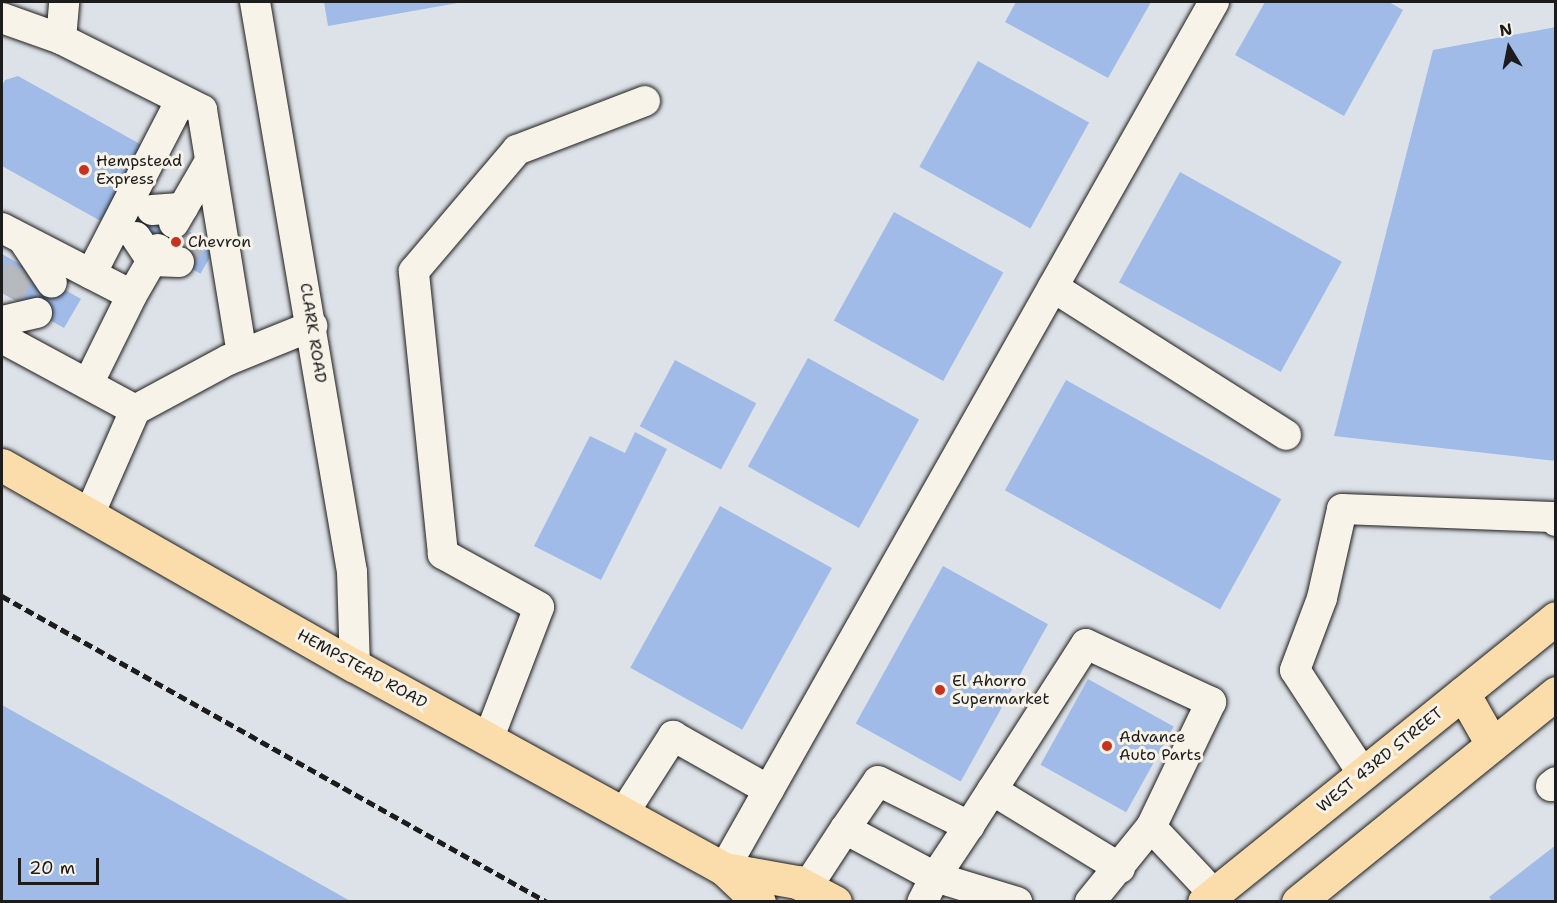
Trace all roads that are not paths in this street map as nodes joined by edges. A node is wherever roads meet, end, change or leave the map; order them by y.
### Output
1 (64, 2) edge
2 (255, 2) edge
3 (1214, 2) edge
4 (2, 18) edge
5 (61, 39) junction
6 (181, 99) junction
7 (645, 101) dead end
8 (210, 161) junction
9 (176, 219) tunnel mouth
10 (10, 244) edge
11 (156, 252) tunnel mouth
12 (91, 274) junction
13 (52, 283) dead end
14 (1053, 287) junction
15 (132, 295) junction
16 (3, 306) edge
17 (37, 313) dead end
18 (312, 326) junction
19 (2, 338) edge
20 (242, 353) junction
21 (88, 384) junction
22 (135, 410) junction
23 (1286, 435) dead end
24 (2, 465) edge
25 (89, 515) junction
26 (1556, 520) edge
27 (1556, 618) edge
28 (355, 666) junction
29 (1463, 693) junction
30 (1556, 693) edge
31 (488, 740) junction
32 (1492, 744) junction
33 (1363, 774) junction
34 (769, 790) junction
35 (992, 790) junction
36 (623, 814) junction
37 (969, 826) junction
38 (1151, 827) junction
39 (844, 829) junction
40 (1120, 868) junction
41 (724, 869) junction
42 (928, 889) edge
43 (821, 894) edge
44 (1209, 898) edge
45 (759, 902) edge
46 (1017, 902) edge
47 (1090, 902) edge
48 (1298, 902) edge

1 - 5 street
2 - 18 street, CLARK ROAD
3 - 14 street
4 - 5 street
5 - 6 street
6 - 8 street
6 - 12 street
7 - 31 street
8 - 9 street
8 - 20 street
10 - 12 street
10 - 13 street
11 - 15 street
12 - 15 street
14 - 23 street
14 - 34 street
15 - 21 street
16 - 17 street
18 - 20 street
18 - 28 street, CLARK ROAD
19 - 21 street
20 - 22 street
21 - 22 street
22 - 25 street
24 - 25 main road, HEMPSTEAD ROAD
25 - 28 main road, HEMPSTEAD ROAD
26 - 33 street
27 - 29 main road, WEST 43RD STREET
28 - 31 main road, HEMPSTEAD ROAD
29 - 32 main road
29 - 33 main road, WEST 43RD STREET
30 - 32 main road
31 - 36 main road, HEMPSTEAD ROAD
32 - 48 main road
33 - 44 main road, WEST 43RD STREET
34 - 36 street
34 - 41 street
35 - 37 street
35 - 38 street
35 - 40 street
36 - 41 main road, HEMPSTEAD ROAD
37 - 39 street
37 - 42 street
38 - 40 street
38 - 44 street
39 - 42 street
39 - 43 street
40 - 47 street
41 - 43 main road, HEMPSTEAD ROAD
41 - 45 main road, HEMPSTEAD ROAD
42 - 46 street

